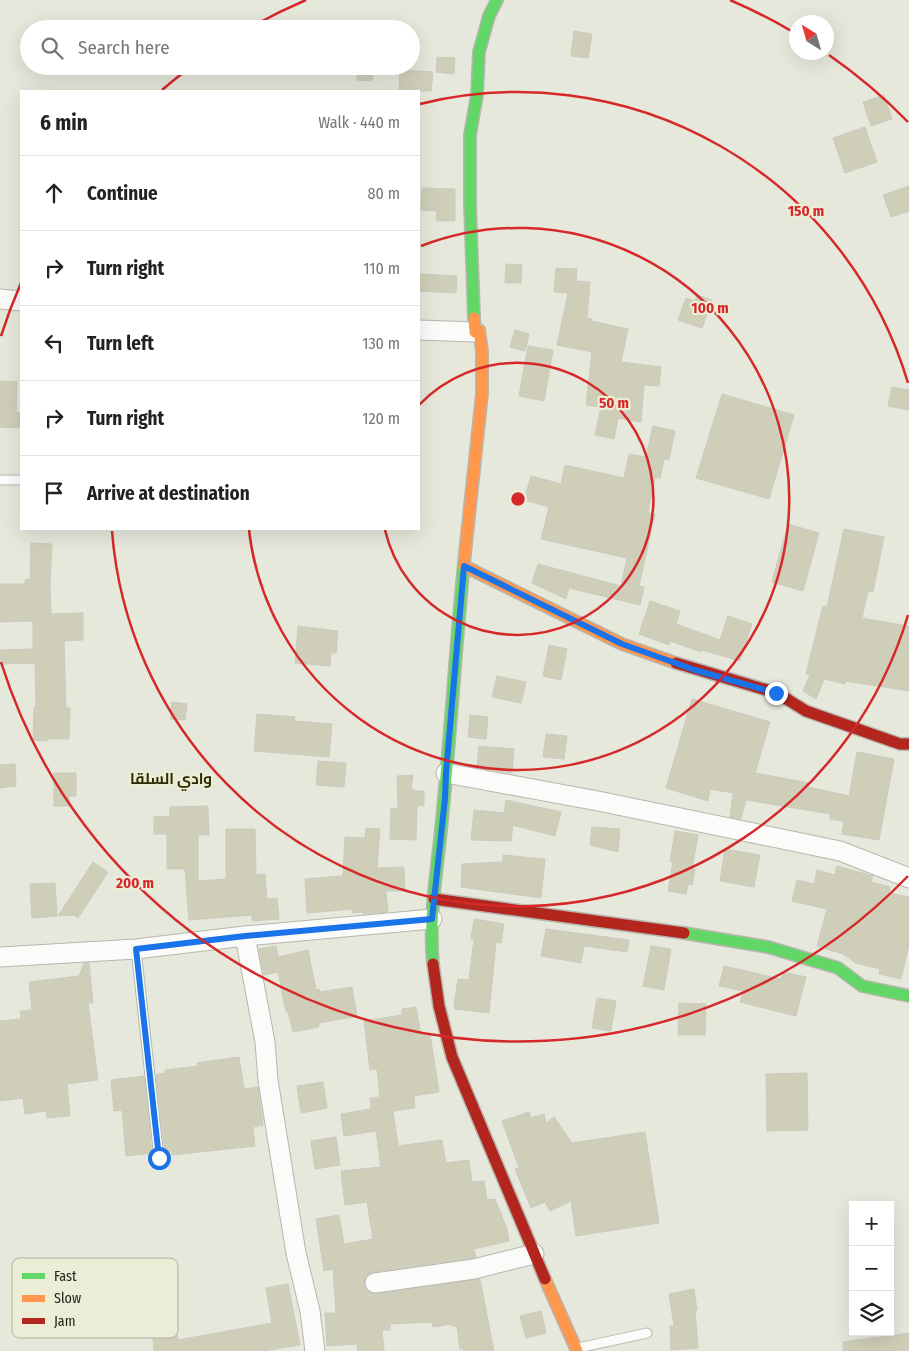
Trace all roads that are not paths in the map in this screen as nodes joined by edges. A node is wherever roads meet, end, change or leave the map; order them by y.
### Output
1 (498, 0) edge
2 (0, 299) edge
3 (20, 301) edge
4 (420, 330) edge
5 (475, 332) junction
6 (0, 480) edge
7 (20, 480) edge
8 (464, 566) junction
9 (909, 744) edge
10 (446, 773) junction
11 (909, 878) edge
12 (434, 899) junction
13 (432, 919) junction
14 (245, 936) junction
15 (136, 949) junction
16 (0, 957) edge
17 (909, 996) edge
18 (159, 1158) dead end
19 (534, 1254) junction
20 (375, 1283) dead end
21 (647, 1333) dead end
22 (571, 1348) edge
23 (315, 1351) edge

1 - 5 street
2 - 3 street
4 - 5 street
5 - 8 street
6 - 7 lane
8 - 9 street
8 - 10 street
10 - 11 street
10 - 12 street
12 - 13 street
12 - 17 street
13 - 14 street
13 - 19 street
14 - 15 street
14 - 23 street
15 - 16 street
15 - 18 lane
19 - 20 street
19 - 22 street
21 - 22 lane

